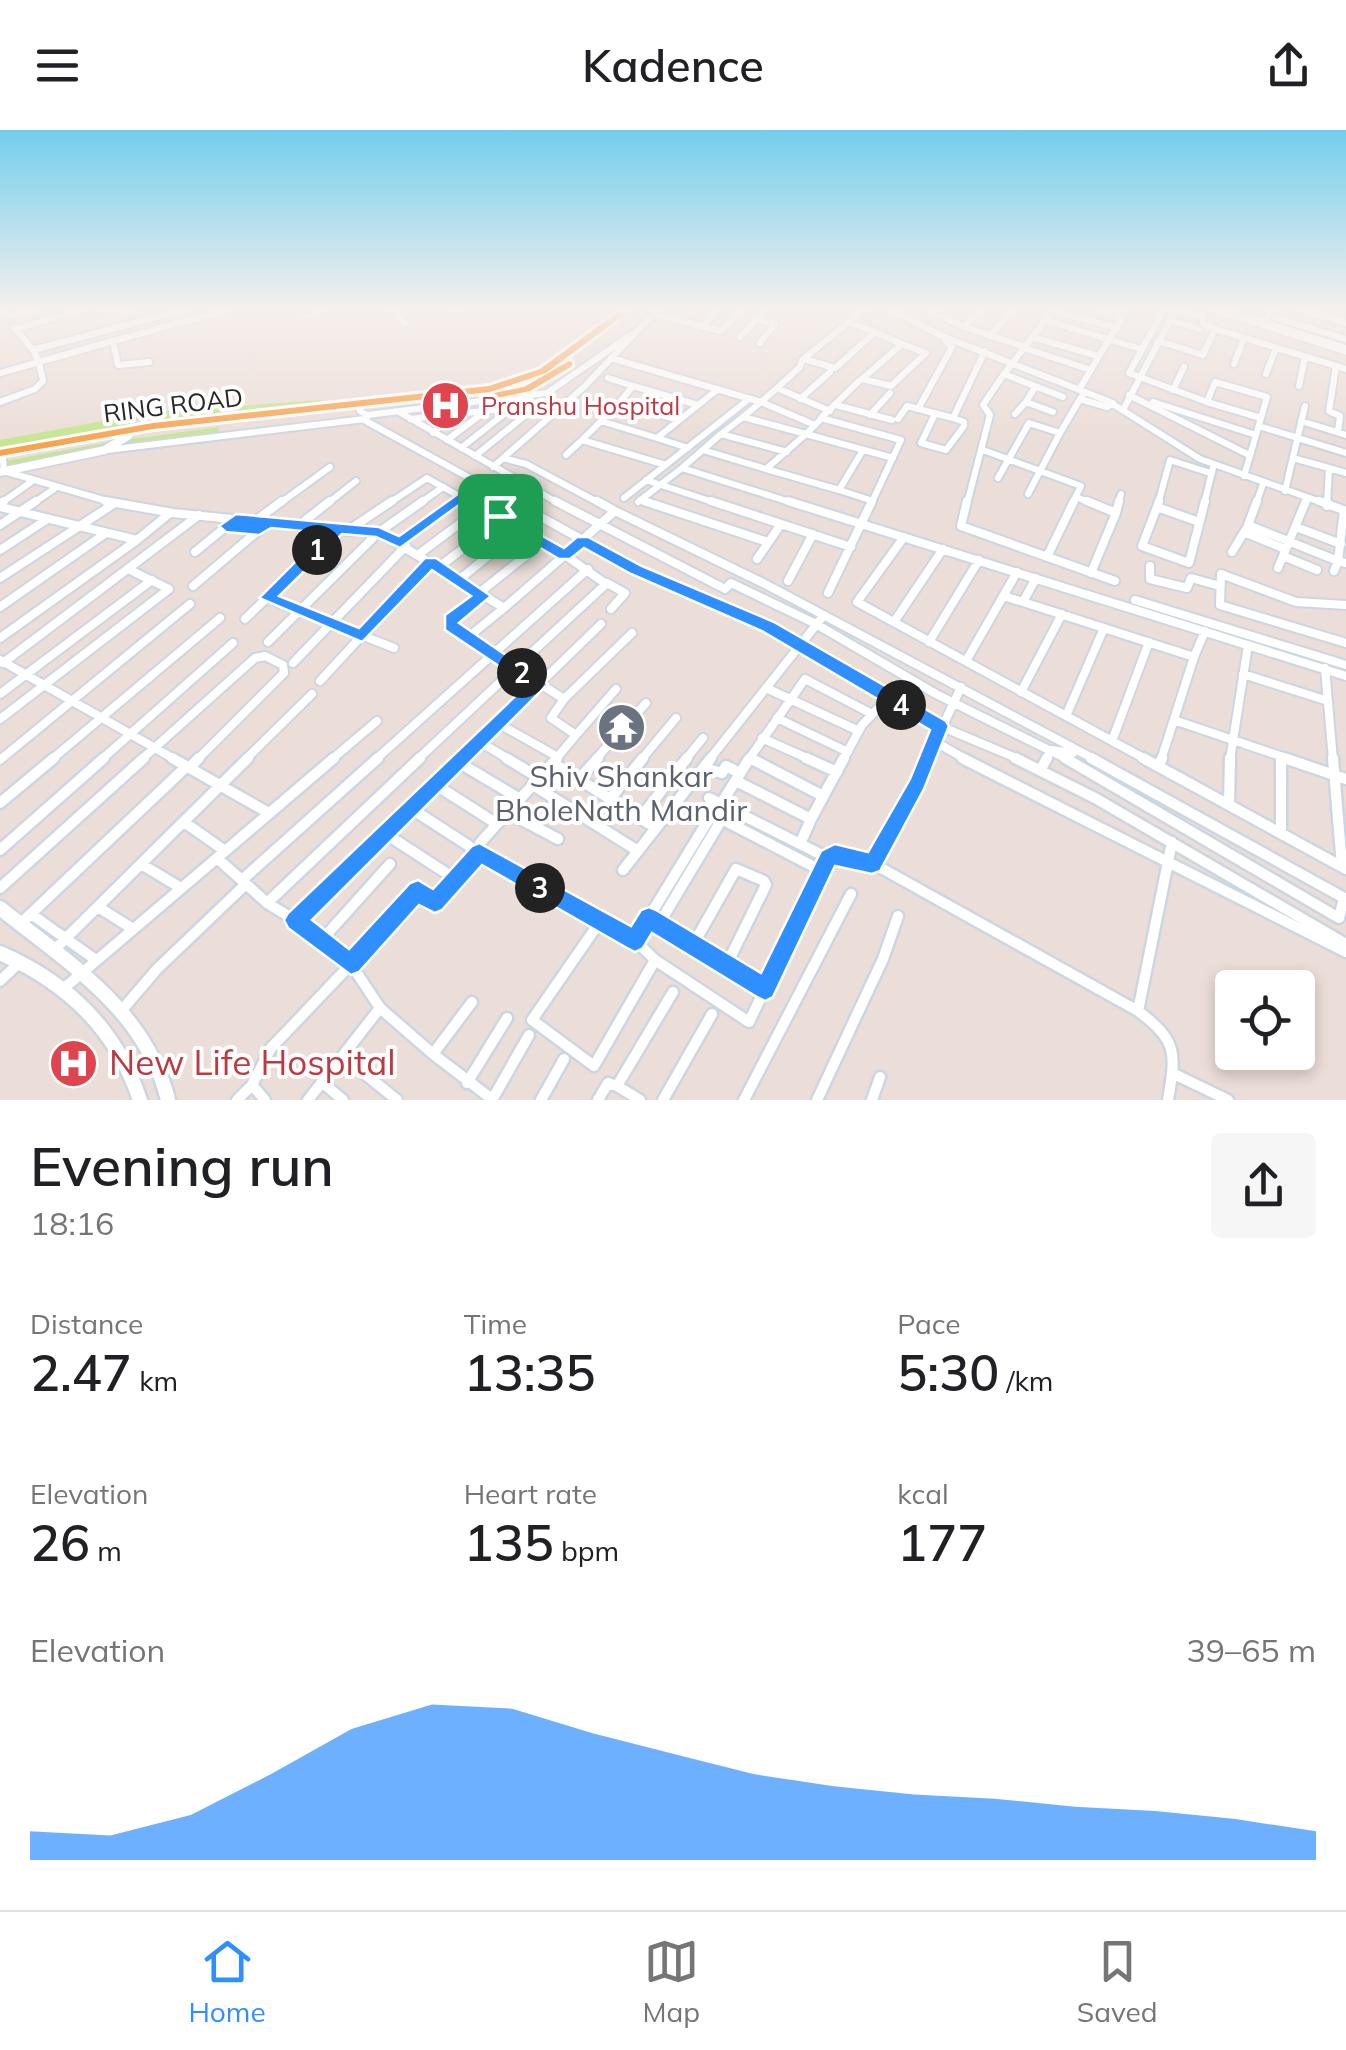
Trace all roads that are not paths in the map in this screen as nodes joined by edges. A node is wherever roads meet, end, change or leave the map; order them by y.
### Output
1 (36, 354) edge
2 (68, 354) edge
3 (116, 354) edge
4 (568, 354) edge
5 (581, 354) edge
6 (614, 354) edge
7 (807, 354) edge
8 (851, 354) edge
9 (890, 354) edge
10 (925, 354) edge
11 (948, 354) edge
12 (984, 354) edge
13 (994, 354) edge
14 (1020, 354) edge
15 (1043, 354) edge
16 (1092, 354) edge
17 (1139, 354) edge
18 (1151, 354) edge
19 (1238, 354) edge
20 (1274, 354) edge
21 (1296, 354) edge
22 (602, 355) joint
23 (1098, 356) joint
24 (1305, 357) junction
25 (611, 358) junction
26 (802, 359) junction
27 (39, 362) junction
28 (149, 362) dead end
29 (1014, 362) junction
30 (1234, 364) dead end
31 (1336, 366) junction
32 (1184, 367) dead end
33 (1346, 369) edge
34 (1091, 370) junction
35 (830, 372) dead end
36 (0, 373) edge
37 (1004, 374) junction
38 (1266, 374) dead end
39 (608, 378) dead end
40 (1138, 379) junction
41 (859, 381) dead end
42 (559, 386) junction
43 (633, 386) junction
44 (1299, 386) dead end
45 (1035, 387) junction
46 (777, 388) junction
47 (717, 390) junction
48 (1083, 390) junction
49 (1174, 390) junction
50 (578, 392) junction
51 (890, 393) dead end
52 (532, 394) junction
53 (1129, 395) junction
54 (1062, 397) dead end
55 (748, 399) junction
56 (800, 399) junction
57 (1080, 399) junction
58 (1144, 399) junction
59 (0, 402) edge
60 (619, 402) junction
61 (761, 402) junction
62 (1026, 402) junction
63 (1207, 402) junction
64 (698, 404) junction
65 (538, 405) junction
66 (458, 406) junction
67 (1111, 406) junction
68 (1305, 406) dead end
69 (512, 408) junction
70 (833, 408) junction
71 (918, 409) junction
72 (1042, 409) junction
73 (958, 410) junction
74 (1123, 410) junction
75 (486, 411) junction
76 (363, 412) junction
77 (399, 412) junction
78 (1053, 412) dead end
79 (454, 414) junction
80 (935, 414) junction
81 (1014, 414) dead end
82 (870, 415) junction
83 (742, 417) junction
84 (1343, 417) edge
85 (953, 418) junction
86 (1104, 418) dead end
87 (410, 420) junction
88 (601, 420) junction
89 (679, 420) junction
90 (1034, 420) dead end
91 (818, 421) junction
92 (1301, 421) junction
93 (964, 422) junction
94 (1220, 423) junction
95 (1258, 426) junction
96 (225, 430) junction
97 (433, 432) junction
98 (1060, 433) junction
99 (1342, 433) edge
100 (721, 434) junction
101 (806, 434) junction
102 (129, 435) joint
103 (656, 438) junction
104 (1297, 438) junction
105 (447, 440) junction
106 (582, 440) junction
107 (1213, 440) junction
108 (461, 448) junction
109 (688, 448) junction
110 (104, 450) junction
111 (704, 450) junction
112 (863, 450) junction
113 (983, 450) junction
114 (788, 452) junction
115 (1346, 453) edge
116 (566, 455) dead end
117 (1, 456) edge
118 (475, 456) junction
119 (1249, 456) junction
120 (503, 458) junction
121 (892, 458) junction
122 (1009, 458) junction
123 (1294, 458) junction
124 (1214, 464) junction
125 (666, 465) junction
126 (330, 466) dead end
127 (493, 467) junction
128 (682, 468) junction
129 (1329, 468) junction
130 (766, 469) junction
131 (1042, 470) junction
132 (2, 472) edge
133 (1210, 473) junction
134 (1346, 473) edge
135 (1244, 476) junction
136 (998, 478) dead end
137 (646, 480) junction
138 (356, 481) dead end
139 (32, 482) junction
140 (1263, 484) junction
141 (660, 485) junction
142 (443, 487) junction
143 (54, 489) junction
144 (839, 490) junction
145 (1285, 492) junction
146 (1028, 494) dead end
147 (1121, 494) dead end
148 (498, 495) junction
149 (462, 496) junction
150 (1076, 497) junction
151 (624, 498) dead end
152 (873, 500) junction
153 (1307, 500) junction
154 (115, 504) junction
155 (0, 506) edge
156 (482, 506) junction
157 (1326, 506) junction
158 (1156, 507) junction
159 (615, 511) junction
160 (1345, 511) edge
161 (21, 512) junction
162 (170, 513) junction
163 (1116, 513) junction
164 (199, 516) junction
165 (502, 518) junction
166 (236, 519) junction
167 (46, 520) junction
168 (1200, 522) junction
169 (862, 523) junction
170 (780, 524) junction
171 (0, 525) edge
172 (257, 525) junction
173 (79, 526) junction
174 (226, 526) junction
175 (298, 526) junction
176 (599, 526) junction
177 (1296, 527) junction
178 (1246, 528) junction
179 (521, 529) junction
180 (342, 530) junction
181 (379, 532) junction
182 (106, 533) junction
183 (813, 534) junction
184 (904, 536) junction
185 (137, 540) junction
186 (583, 541) junction
187 (543, 542) junction
188 (768, 542) junction
189 (403, 544) junction
190 (1341, 544) junction
191 (850, 547) junction
192 (943, 549) junction
193 (1285, 549) junction
194 (0, 550) edge
195 (195, 552) dead end
196 (1232, 552) dead end
197 (419, 554) junction
198 (565, 555) junction
199 (1047, 557) junction
200 (757, 559) dead end
201 (979, 560) junction
202 (430, 562) junction
203 (1342, 562) edge
204 (1150, 566) dead end
205 (440, 567) junction
206 (1278, 568) dead end
207 (130, 570) junction
208 (588, 570) junction
209 (738, 570) junction
210 (1317, 570) dead end
211 (1334, 571) dead end
212 (1017, 572) junction
213 (1091, 573) junction
214 (0, 578) edge
215 (1036, 578) junction
216 (152, 580) junction
217 (460, 580) junction
218 (1115, 581) dead end
219 (788, 582) dead end
220 (607, 583) junction
221 (193, 586) dead end
222 (728, 586) junction
223 (1220, 586) junction
224 (828, 593) dead end
225 (481, 594) junction
226 (1004, 596) junction
227 (267, 598) junction
228 (1023, 602) junction
229 (715, 603) junction
230 (190, 604) dead end
231 (1132, 604) junction
232 (1346, 606) edge
233 (0, 607) edge
234 (504, 608) junction
235 (611, 609) dead end
236 (299, 611) junction
237 (1062, 614) junction
238 (824, 616) junction
239 (220, 618) dead end
240 (245, 619) dead end
241 (894, 622) junction
242 (331, 623) junction
243 (601, 624) dead end
244 (816, 624) junction
245 (1104, 628) junction
246 (1205, 631) junction
247 (632, 633) dead end
248 (362, 636) junction
249 (0, 638) edge
250 (467, 638) junction
251 (268, 642) dead end
252 (800, 642) junction
253 (930, 642) junction
254 (1149, 642) junction
255 (1341, 642) edge
256 (233, 643) dead end
257 (1248, 644) junction
258 (394, 648) dead end
259 (491, 654) junction
260 (1194, 657) junction
261 (966, 661) junction
262 (1, 662) edge
263 (293, 663) dead end
264 (1342, 664) edge
265 (516, 668) junction
266 (1324, 668) junction
267 (27, 674) junction
268 (1243, 674) junction
269 (1346, 676) edge
270 (320, 681) dead end
271 (539, 684) junction
272 (44, 685) junction
273 (961, 687) junction
274 (766, 688) junction
275 (616, 689) dead end
276 (1021, 692) junction
277 (0, 694) edge
278 (312, 694) dead end
279 (888, 698) junction
280 (564, 699) junction
281 (790, 700) junction
282 (953, 701) junction
283 (1328, 701) junction
284 (71, 702) junction
285 (646, 703) dead end
286 (872, 714) junction
287 (1066, 716) junction
288 (100, 717) junction
289 (676, 718) dead end
290 (777, 718) junction
291 (0, 719) edge
292 (377, 720) dead end
293 (1174, 720) junction
294 (499, 724) junction
295 (940, 726) junction
296 (859, 731) junction
297 (132, 732) junction
298 (576, 735) junction
299 (703, 738) dead end
300 (762, 738) junction
301 (1230, 739) junction
302 (934, 741) junction
303 (1112, 741) junction
304 (480, 742) junction
305 (156, 749) junction
306 (1050, 750) junction
307 (848, 752) junction
308 (1078, 753) junction
309 (1281, 756) junction
310 (749, 759) junction
311 (0, 760) edge
312 (556, 760) junction
313 (458, 762) junction
314 (1159, 766) junction
315 (187, 767) junction
316 (704, 768) junction
317 (1040, 769) junction
318 (837, 772) junction
319 (1334, 775) junction
320 (738, 777) junction
321 (580, 779) junction
322 (1346, 779) edge
323 (536, 781) junction
324 (436, 785) junction
325 (219, 787) junction
326 (823, 796) junction
327 (709, 798) dead end
328 (520, 799) junction
329 (610, 799) junction
330 (0, 803) edge
331 (721, 804) junction
332 (1229, 805) junction
333 (412, 809) junction
334 (267, 812) junction
335 (508, 812) junction
336 (641, 818) junction
337 (811, 819) junction
338 (184, 822) junction
339 (497, 824) junction
340 (656, 828) junction
341 (1281, 833) junction
342 (386, 834) junction
343 (558, 839) dead end
344 (1172, 842) junction
345 (800, 844) junction
346 (0, 850) edge
347 (638, 851) junction
348 (221, 854) junction
349 (828, 858) junction
350 (1170, 863) junction
351 (141, 864) junction
352 (390, 864) dead end
353 (872, 864) junction
354 (1344, 868) edge
355 (623, 870) dead end
356 (822, 872) junction
357 (446, 873) dead end
358 (244, 882) junction
359 (0, 888) edge
360 (181, 888) junction
361 (851, 894) dead end
362 (1345, 899) edge
363 (267, 903) junction
364 (98, 907) junction
365 (0, 908) edge
366 (898, 916) dead end
367 (25, 919) junction
368 (295, 920) junction
369 (654, 921) junction
370 (600, 922) junction
371 (132, 929) junction
372 (64, 940) junction
373 (635, 940) junction
374 (319, 943) junction
375 (1346, 944) edge
376 (693, 945) junction
377 (52, 952) junction
378 (1346, 952) edge
379 (0, 953) edge
380 (96, 960) junction
381 (655, 960) junction
382 (21, 961) junction
383 (351, 964) junction
384 (726, 966) junction
385 (79, 974) junction
386 (0, 981) edge
387 (765, 989) junction
388 (62, 990) junction
389 (674, 992) dead end
390 (472, 1002) dead end
391 (380, 1008) junction
392 (122, 1010) junction
393 (1138, 1011) junction
394 (712, 1014) dead end
395 (507, 1018) dead end
396 (530, 1035) dead end
397 (433, 1054) junction
398 (344, 1056) junction
399 (564, 1060) dead end
400 (1172, 1073) junction
401 (880, 1077) dead end
402 (322, 1083) junction
403 (467, 1083) junction
404 (252, 1085) junction
405 (617, 1086) junction
406 (140, 1100) edge
407 (168, 1100) edge
408 (237, 1100) edge
409 (265, 1100) edge
410 (308, 1100) edge
411 (344, 1100) edge
412 (396, 1100) edge
413 (492, 1100) edge
414 (541, 1100) edge
415 (598, 1100) edge
416 (640, 1100) edge
417 (663, 1100) edge
418 (744, 1100) edge
419 (817, 1100) edge
420 (872, 1100) edge
421 (1168, 1100) edge
422 (1228, 1100) edge

1 - 27 street
2 - 27 street
3 - 28 street
4 - 76 main road, RING ROAD
5 - 52 main road, RING ROAD
6 - 25 street
7 - 26 street
8 - 26 street
9 - 10 street
11 - 71 street
12 - 73 street
13 - 29 street
14 - 29 street
15 - 34 street
16 - 23 street
17 - 40 street
18 - 40 street
19 - 30 street
20 - 38 street
21 - 24 street
22 - 25 street
22 - 42 street
23 - 34 street
24 - 31 street
24 - 44 street
25 - 47 street
25 - 50 street
26 - 46 street
27 - 36 street
27 - 59 street
29 - 37 street
29 - 48 street
31 - 33 street
31 - 84 street
32 - 49 street
34 - 48 street
35 - 56 street
37 - 45 street
37 - 113 street
39 - 43 street
40 - 49 street
40 - 53 street
41 - 70 street
42 - 50 street
42 - 52 street
43 - 60 street
43 - 64 street
45 - 54 street
45 - 62 street
46 - 56 street
46 - 61 street
47 - 55 street
47 - 64 street
48 - 57 street
48 - 67 street
49 - 63 street
50 - 120 street
51 - 82 street
52 - 65 street
52 - 66 street
52 - 76 main road, RING ROAD
53 - 58 street
53 - 74 street
55 - 61 street
55 - 109 street
56 - 70 street
57 - 67 street
57 - 98 street
58 - 94 street
58 - 107 street
60 - 88 street
60 - 89 street
61 - 83 street
61 - 91 street
62 - 72 street
62 - 81 street
63 - 95 street
63 - 95 street
64 - 89 street
65 - 69 street
65 - 118 street
66 - 77 street
66 - 79 street
67 - 74 street
67 - 86 street
68 - 92 street
69 - 75 street
69 - 108 street
70 - 82 street
70 - 91 street
71 - 80 street
71 - 82 street
72 - 78 street
72 - 90 street
73 - 85 street
73 - 93 street
74 - 124 street
75 - 79 street
75 - 105 street
76 - 77 street
76 - 96 main road, RING ROAD
76 - 117 main road, RING ROAD
76 - 148 street
77 - 87 street
79 - 87 street
79 - 97 street
80 - 85 street
80 - 93 street
83 - 100 street
83 - 101 street
84 - 99 street
85 - 93 street
87 - 97 street
88 - 103 street
88 - 106 street
89 - 103 street
91 - 101 street
91 - 121 street
92 - 99 street
92 - 104 street
94 - 95 street
94 - 107 street
95 - 104 street
95 - 119 street
96 - 102 main road, RING ROAD
96 - 110 street
97 - 105 street
98 - 122 street
98 - 131 street
100 - 111 street
100 - 114 street
101 - 112 street
101 - 114 street
102 - 110 street
103 - 109 street
104 - 115 street
104 - 123 street
105 - 108 street
106 - 116 street
106 - 125 street
107 - 119 street
108 - 118 street
109 - 125 street
110 - 132 street
111 - 128 street
111 - 130 street
112 - 121 street
112 - 144 street
113 - 122 street
113 - 199 street
114 - 130 street
117 - 132 street
118 - 127 street
119 - 135 street
120 - 127 street
120 - 159 street
121 - 152 street
122 - 131 street
122 - 136 street
123 - 129 street
123 - 145 street
124 - 133 street
124 - 135 street
125 - 137 street
126 - 172 street
127 - 176 street
128 - 141 street
128 - 169 street
129 - 134 street
129 - 157 street
130 - 144 street
131 - 146 street
131 - 150 street
132 - 139 street
133 - 158 street
133 - 168 street
135 - 140 street
137 - 141 street
137 - 151 street
138 - 175 street
139 - 143 street
139 - 155 street
140 - 145 street
140 - 178 street
141 - 170 street
141 - 188 street
142 - 149 street
142 - 180 street
142 - 181 street
143 - 154 street
143 - 161 street
144 - 152 street
145 - 153 street
147 - 163 street
148 - 156 street
148 - 186 street
149 - 156 street
149 - 189 street
150 - 163 street
150 - 199 street
152 - 169 street
153 - 157 street
153 - 177 street
154 - 162 street
154 - 173 street
155 - 161 street
156 - 165 street
156 - 197 street
157 - 160 street
158 - 168 street
158 - 168 street
159 - 176 street
159 - 209 street
160 - 190 street
161 - 167 street
161 - 171 street
162 - 164 street
162 - 185 street
163 - 213 street
164 - 166 street
164 - 207 street
165 - 179 street
165 - 205 street
166 - 172 street
166 - 174 street
167 - 173 street
167 - 194 street
169 - 184 street
169 - 191 street
170 - 183 street
170 - 188 street
172 - 174 street
172 - 175 street
172 - 221 street
173 - 182 street
173 - 214 street
174 - 195 street
175 - 180 street
176 - 186 street
176 - 222 street
177 - 190 street
177 - 193 street
178 - 193 street
178 - 196 street
179 - 187 street
179 - 217 street
180 - 181 street
180 - 227 street
181 - 189 street
181 - 236 street
182 - 185 street
182 - 233 street
183 - 191 street
183 - 219 street
184 - 192 street
184 - 241 street
185 - 249 street
186 - 198 street
186 - 229 street
187 - 198 street
187 - 225 street
188 - 200 street
189 - 197 street
189 - 242 street
190 - 203 street
191 - 224 street
192 - 201 street
192 - 241 street
193 - 203 street
193 - 206 street
193 - 210 street
197 - 202 street
198 - 208 street
198 - 234 street
199 - 213 street
201 - 212 street
201 - 253 street
202 - 205 street
202 - 248 street
203 - 211 street
204 - 223 street
205 - 217 street
207 - 216 street
207 - 262 street
208 - 220 street
208 - 259 street
209 - 222 street
209 - 238 street
212 - 215 street
212 - 226 street
213 - 218 street
215 - 228 street
215 - 231 street
216 - 267 street
216 - 272 street
217 - 225 street
220 - 235 street
220 - 265 street
222 - 229 street
222 - 244 street
223 - 232 street
223 - 255 street
225 - 234 street
225 - 250 street
226 - 228 street
226 - 261 street
227 - 236 street
227 - 240 street
228 - 237 street
229 - 252 street
230 - 284 street
231 - 246 street
231 - 264 street
234 - 250 street
236 - 242 street
236 - 251 street
237 - 245 street
237 - 276 street
238 - 244 street
238 - 273 street
239 - 288 street
241 - 253 street
242 - 248 street
242 - 263 street
243 - 271 street
244 - 252 street
244 - 282 street
245 - 254 street
245 - 287 street
246 - 257 street
246 - 260 street
247 - 280 street
248 - 258 street
248 - 270 street
250 - 259 street
252 - 274 street
252 - 279 street
253 - 261 street
254 - 260 street
254 - 303 street
255 - 264 street
256 - 297 street
257 - 266 street
257 - 268 street
259 - 265 street
259 - 358 street
260 - 293 street
261 - 276 street
262 - 267 street
265 - 271 street
265 - 363 street
266 - 269 street
266 - 283 street
267 - 272 street
267 - 277 street
268 - 283 street
268 - 301 street
271 - 280 street
271 - 294 street
272 - 284 street
272 - 291 street
273 - 282 street
273 - 308 street
274 - 281 street
274 - 316 street
275 - 298 street
276 - 287 street
278 - 325 street
279 - 286 street
279 - 295 street
280 - 298 street
281 - 286 street
281 - 290 street
281 - 296 street
282 - 295 street
282 - 306 street
283 - 319 street
284 - 288 street
284 - 311 street
285 - 321 street
286 - 296 street
287 - 303 street
288 - 297 street
288 - 330 street
289 - 329 street
290 - 300 street
290 - 307 street
292 - 334 street
293 - 301 street
293 - 314 street
294 - 304 street
294 - 312 street
295 - 302 street
295 - 317 street
296 - 307 street
297 - 305 street
297 - 346 street
298 - 312 street
299 - 336 street
300 - 310 street
300 - 318 street
301 - 309 street
301 - 332 street
302 - 350 street
302 - 353 street
303 - 314 street
304 - 313 street
304 - 323 street
305 - 315 street
305 - 315 street
305 - 359 street
306 - 308 street
306 - 317 street
306 - 362 street
307 - 318 street
308 - 362 street
309 - 319 street
309 - 341 street
310 - 320 street
310 - 326 street
312 - 321 street
312 - 323 street
313 - 324 street
313 - 328 street
314 - 332 street
315 - 325 street
315 - 367 street
316 - 320 street
316 - 340 street
317 - 344 street
318 - 326 street
319 - 322 street
319 - 354 street
320 - 331 street
320 - 337 street
321 - 329 street
323 - 328 street
323 - 347 street
324 - 333 street
324 - 339 street
325 - 334 street
325 - 338 street
326 - 337 street
327 - 331 street
328 - 335 street
329 - 336 street
331 - 345 street
332 - 341 street
333 - 339 street
333 - 342 street
334 - 348 street
335 - 339 street
335 - 343 street
336 - 340 street
337 - 345 street
338 - 348 street
338 - 351 street
340 - 347 street
341 - 354 street
342 - 357 street
342 - 368 street
344 - 350 street
344 - 375 street
345 - 349 street
347 - 355 street
348 - 358 street
348 - 360 street
349 - 353 street
349 - 356 street
350 - 378 street
350 - 393 street
351 - 360 street
351 - 364 street
352 - 374 street
353 - 393 street
356 - 369 street
356 - 387 street
358 - 363 street
358 - 392 street
360 - 371 street
361 - 418 street
363 - 368 street
364 - 371 street
364 - 372 street
365 - 367 street
366 - 419 street
367 - 372 street
367 - 377 street
368 - 374 street
369 - 373 street
369 - 376 street
370 - 373 street
370 - 381 street
370 - 383 street
371 - 380 street
372 - 377 street
372 - 380 street
373 - 381 street
374 - 383 street
376 - 384 street
376 - 384 street
377 - 385 street
379 - 382 street
380 - 385 street
381 - 387 street
382 - 386 street
382 - 388 street
383 - 391 street
383 - 404 street
384 - 387 street
385 - 388 street
385 - 392 street
388 - 406 street
389 - 405 street
390 - 397 street
391 - 397 street
391 - 398 street
392 - 407 street
393 - 400 street
394 - 417 street
395 - 403 street
396 - 413 street
397 - 403 street
398 - 402 street
398 - 412 street
399 - 414 street
400 - 421 street
400 - 422 street
401 - 420 street
402 - 410 street
402 - 411 street
403 - 413 street
404 - 408 street
404 - 409 street
405 - 415 street
405 - 416 street

